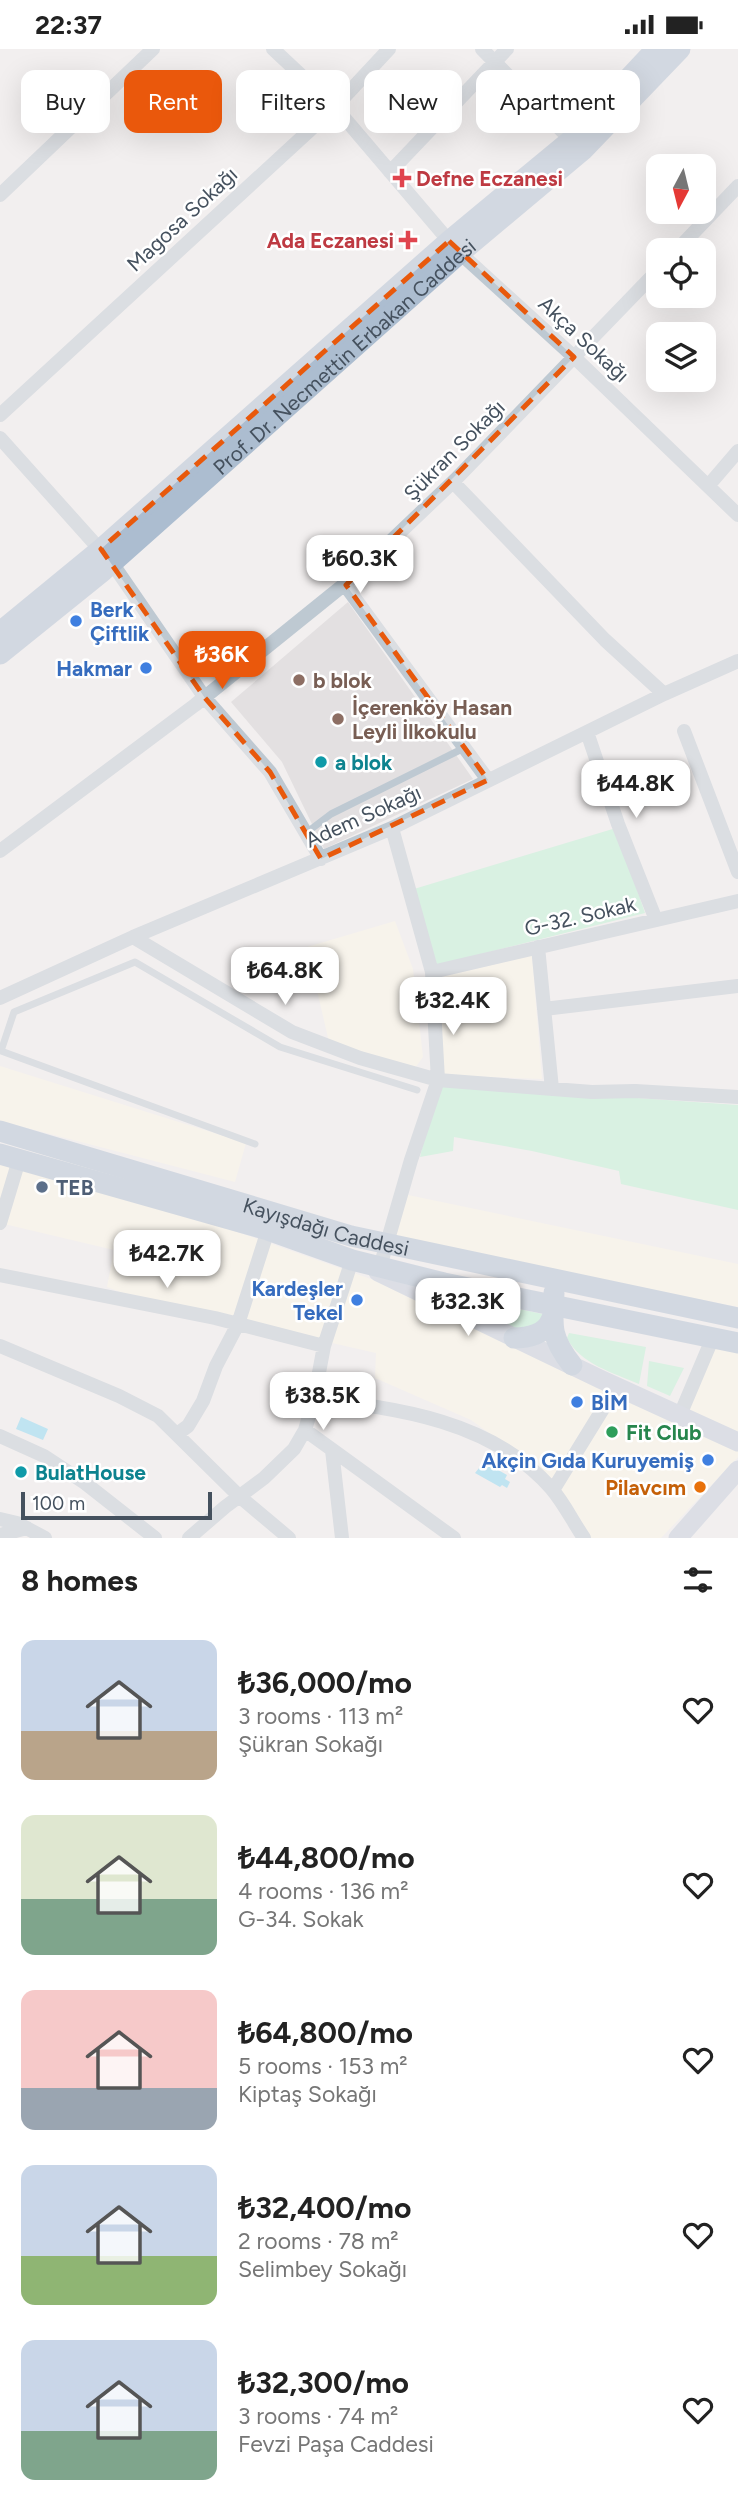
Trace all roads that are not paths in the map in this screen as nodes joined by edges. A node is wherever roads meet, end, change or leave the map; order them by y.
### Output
1 (153, 49) edge
2 (273, 49) edge
3 (389, 49) edge
4 (482, 49) edge
5 (506, 49) edge
6 (656, 49) edge
7 (680, 49) edge
8 (495, 62) junction
9 (295, 70) edge
10 (350, 91) edge
11 (350, 125) edge
12 (307, 133) edge
13 (571, 140) junction
14 (390, 172) junction
15 (738, 186) edge
16 (0, 195) edge
17 (688, 238) edge
18 (455, 247) junction
19 (646, 283) edge
20 (575, 357) junction
21 (0, 415) edge
22 (0, 438) edge
23 (738, 451) edge
24 (453, 482) junction
25 (708, 486) junction
26 (738, 515) edge
27 (106, 556) junction
28 (345, 585) junction
29 (0, 632) edge
30 (0, 654) edge
31 (738, 661) edge
32 (664, 694) junction
33 (205, 698) junction
34 (684, 731) dead end
35 (587, 732) junction
36 (458, 751) dead end
37 (488, 780) junction
38 (393, 828) junction
39 (306, 833) junction
40 (0, 851) edge
41 (321, 859) junction
42 (738, 872) edge
43 (738, 901) edge
44 (656, 920) junction
45 (133, 937) junction
46 (538, 947) junction
47 (432, 972) junction
48 (738, 986) edge
49 (0, 998) edge
50 (544, 1009) junction
51 (292, 1032) junction
52 (280, 1047) junction
53 (438, 1080) junction
54 (552, 1089) junction
55 (417, 1090) dead end
56 (738, 1097) edge
57 (0, 1131) edge
58 (255, 1144) dead end
59 (10, 1157) edge
60 (0, 1223) edge
61 (268, 1230) junction
62 (385, 1244) junction
63 (352, 1260) junction
64 (380, 1267) junction
65 (0, 1275) edge
66 (551, 1277) junction
67 (552, 1313) junction
68 (738, 1318) edge
69 (238, 1324) junction
70 (713, 1337) junction
71 (514, 1338) junction
72 (738, 1343) edge
73 (0, 1346) edge
74 (324, 1346) junction
75 (572, 1365) junction
76 (609, 1383) junction
77 (314, 1399) junction
78 (680, 1415) junction
79 (305, 1430) junction
80 (177, 1434) junction
81 (0, 1436) edge
82 (738, 1442) edge
83 (332, 1450) junction
84 (738, 1470) edge
85 (553, 1490) junction
86 (239, 1496) junction
87 (0, 1519) edge
88 (27, 1528) junction
89 (0, 1535) edge
90 (45, 1538) edge
91 (155, 1538) edge
92 (189, 1538) edge
93 (289, 1538) edge
94 (342, 1538) edge
95 (454, 1538) edge
96 (583, 1538) edge
97 (678, 1538) edge

1 - 16 street
2 - 9 street, Akça Sokağı
3 - 10 street, Magosa Sokağı
4 - 8 street
5 - 8 street
6 - 13 main road, Prof. Dr. Necmettin Erbakan Caddesi
7 - 18 main road, Prof. Dr. Necmettin Erbakan Caddesi
8 - 13 street
8 - 14 street
11 - 14 street, Akça Sokağı
12 - 21 street, Magosa Sokağı
13 - 18 main road, Prof. Dr. Necmettin Erbakan Caddesi
14 - 18 street, Akça Sokağı
15 - 17 street
18 - 20 street, Akça Sokağı
18 - 27 main road, Prof. Dr. Necmettin Erbakan Caddesi
19 - 20 street, Şükran Sokağı
20 - 24 street, Şükran Sokağı
20 - 25 street, Akça Sokağı
22 - 27 street
23 - 25 street
24 - 28 street, Şükran Sokağı
24 - 32 street
25 - 26 street, Akça Sokağı
27 - 29 main road, Prof. Dr. Necmettin Erbakan Caddesi
27 - 30 main road, Prof. Dr. Necmettin Erbakan Caddesi
27 - 33 street
28 - 33 street, Şükran Sokağı
28 - 37 street
31 - 32 street, Adem Sokağı
32 - 35 street, Adem Sokağı
33 - 39 street
33 - 40 street, Şükran Sokağı
34 - 42 street
35 - 37 street, Adem Sokağı
35 - 44 street
36 - 39 lane
37 - 38 street, Adem Sokağı
38 - 41 street, Adem Sokağı
38 - 47 street
39 - 41 street
41 - 45 street, Adem Sokağı
43 - 44 street, G-32. Sokak
44 - 46 street, G-32. Sokak
45 - 49 street, Adem Sokağı
45 - 51 street
46 - 47 street, G-32. Sokak
46 - 50 street
47 - 53 street
48 - 50 street
50 - 54 street
51 - 52 lane
51 - 53 street
52 - 55 lane
52 - 58 lane
53 - 54 street
53 - 62 street
54 - 56 street
57 - 62 main road, Kayışdağı Caddesi
59 - 60 street
59 - 61 main road, Kayışdağı Caddesi
61 - 63 main road, Kayışdağı Caddesi
61 - 69 street
62 - 64 street
62 - 66 main road, Kayışdağı Caddesi
63 - 64 main road, Kayışdağı Caddesi
63 - 71 street
63 - 74 street
64 - 67 main road, Kayışdağı Caddesi
65 - 69 street
66 - 67 main road
66 - 68 main road, Kayışdağı Caddesi
67 - 70 main road, Kayışdağı Caddesi
67 - 71 main road
67 - 75 main road
69 - 74 street
69 - 80 street
70 - 72 main road, Kayışdağı Caddesi
70 - 78 street
71 - 75 street
73 - 80 street
74 - 77 street
75 - 76 street
76 - 78 street
76 - 85 street
77 - 79 street
77 - 85 street
78 - 82 street
79 - 83 street
79 - 86 street
80 - 86 street
81 - 91 street
83 - 94 street
83 - 95 street
84 - 97 street
85 - 96 street
86 - 92 street
86 - 93 street
87 - 88 street
88 - 89 street
88 - 90 street

